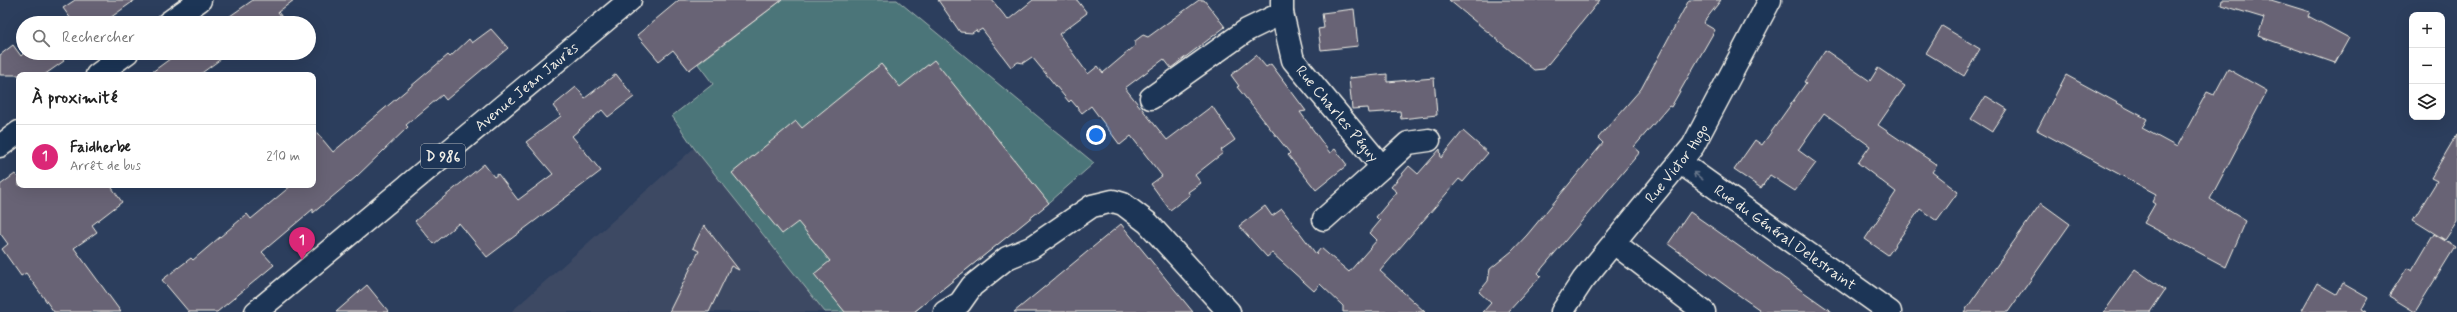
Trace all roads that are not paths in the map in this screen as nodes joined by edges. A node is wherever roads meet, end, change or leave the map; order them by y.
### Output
1 (200, 0) edge
2 (630, 0) edge
3 (1762, 3) edge
4 (1282, 7) edge
5 (178, 16) edge
6 (117, 60) edge
7 (101, 72) edge
8 (1151, 98) dead end
9 (16, 134) edge
10 (1429, 140) dead end
11 (0, 146) edge
12 (1681, 163) junction
13 (1382, 167) junction
14 (1324, 219) dead end
15 (1614, 243) junction
16 (959, 309) edge
17 (256, 312) edge
18 (1230, 312) edge
19 (1562, 312) edge
20 (1704, 312) edge
21 (1890, 312) edge

1 - 5 street
2 - 17 street, Avenue Jean Jaurès / D 986
3 - 12 street, Rue Victor Hugo
4 - 8 street, Rue Charles Péguy
4 - 13 street, Rue Charles Péguy
6 - 7 street
9 - 11 street
10 - 13 street, Rue Charles Péguy
12 - 15 street, Rue Victor Hugo
21 -> 12 street, Rue du Général Delestraint
13 - 14 street, Rue Charles Péguy
15 - 19 street, Rue Victor Hugo
15 - 20 street
16 - 18 street

